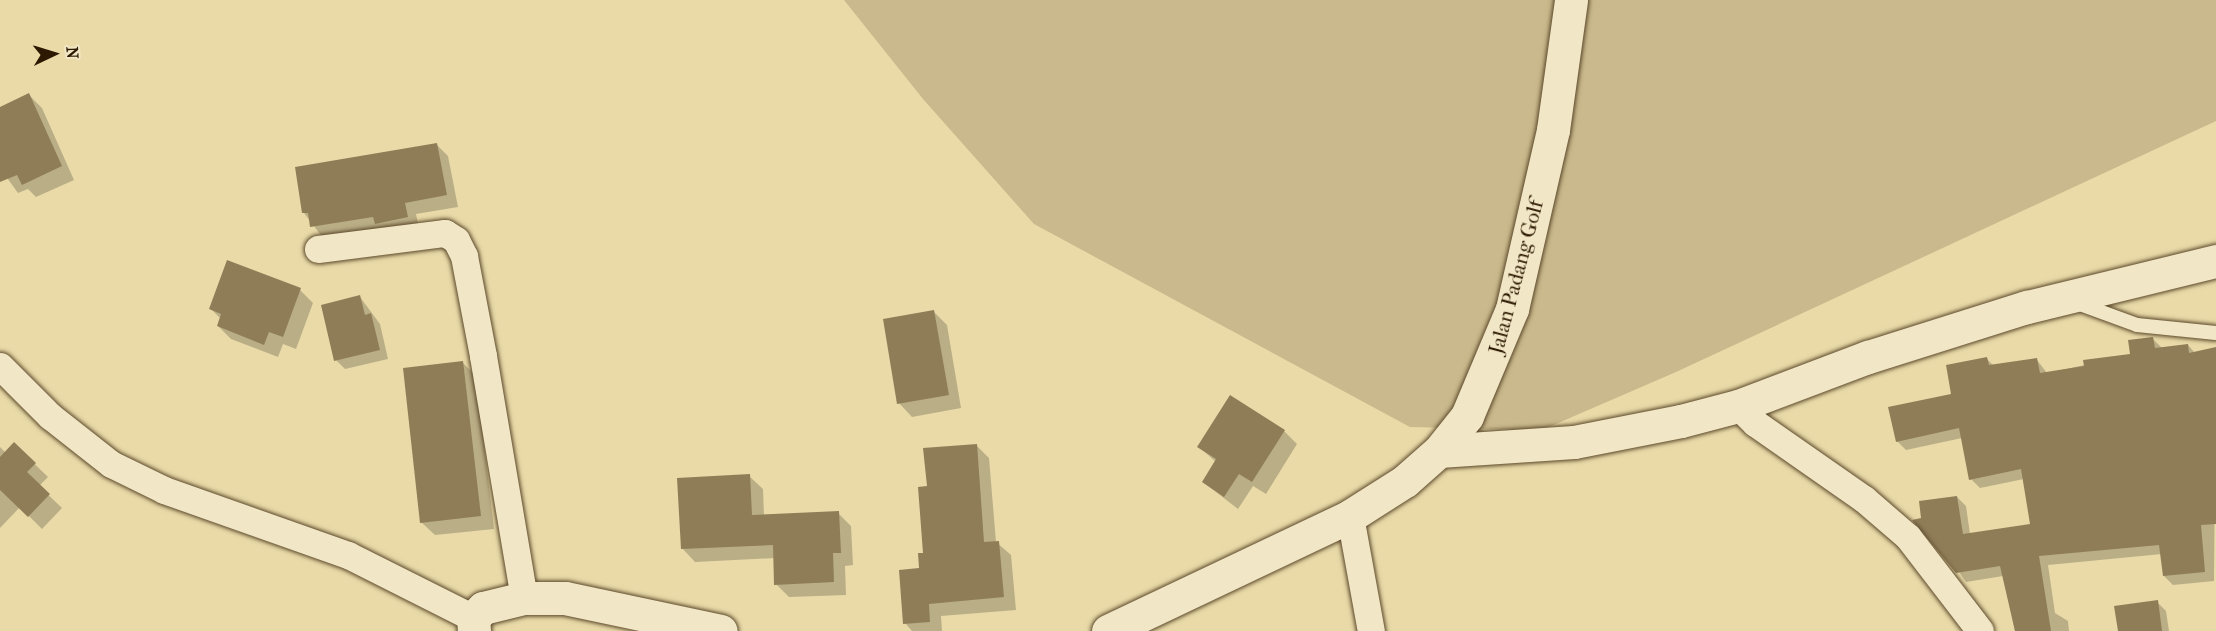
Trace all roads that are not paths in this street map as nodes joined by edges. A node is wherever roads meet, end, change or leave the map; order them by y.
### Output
1 (1571, 0) edge
2 (318, 249) dead end
3 (2216, 261) edge
4 (2064, 298) junction
5 (2216, 333) edge
6 (0, 366) edge
7 (1738, 406) junction
8 (1439, 451) junction
9 (1350, 516) junction
10 (524, 598) junction
11 (474, 624) edge
12 (721, 631) edge
13 (1108, 631) edge
14 (1371, 631) edge
15 (1980, 631) edge

1 - 8 street, Jalan Padang Golf
2 - 10 street
3 - 4 street
4 - 5 lane
4 - 7 street
6 - 11 street
7 - 8 street
7 - 15 street
8 - 9 street, Jalan Padang Golf
9 - 13 street, Jalan Padang Golf
9 - 14 street
10 - 11 street
10 - 12 street

